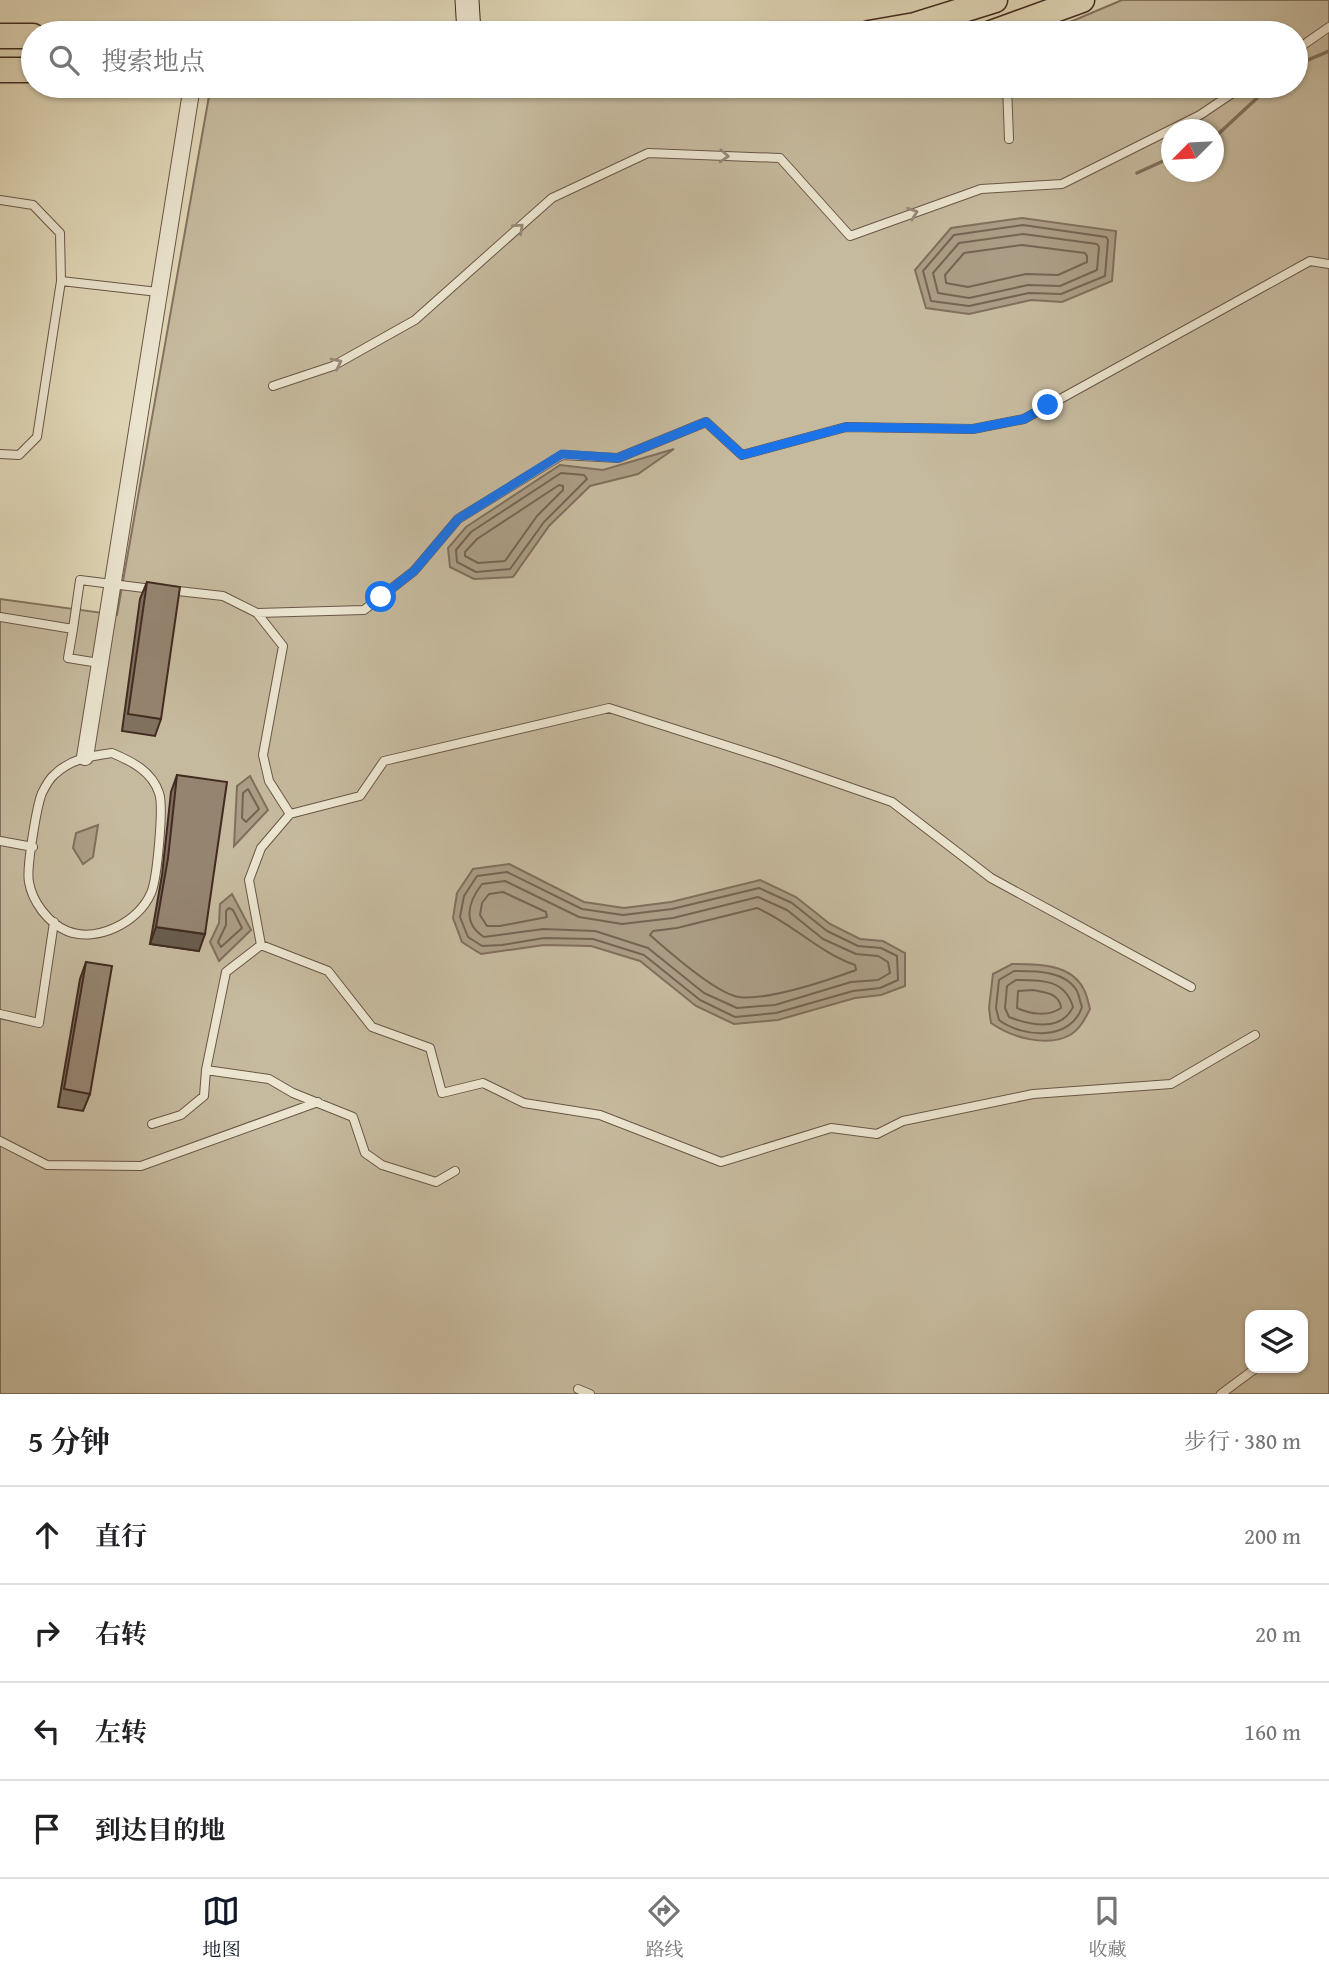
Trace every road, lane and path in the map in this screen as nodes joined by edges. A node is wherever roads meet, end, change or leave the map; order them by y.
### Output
1 (452, 0) edge
2 (467, 0) edge
3 (1082, 0) edge
4 (984, 2) edge
5 (453, 21) edge
6 (468, 21) edge
7 (927, 21) edge
8 (1028, 21) edge
9 (1329, 27) edge
10 (0, 36) edge
11 (21, 36) edge
12 (1308, 42) edge
13 (0, 70) edge
14 (21, 70) edge
15 (190, 98) edge
16 (1007, 98) edge
17 (1225, 98) edge
18 (1009, 139) dead end
19 (0, 200) edge
20 (1329, 264) edge
21 (61, 281) junction
22 (158, 292) junction
23 (273, 386) dead end
24 (0, 454) edge
25 (111, 584) junction
26 (257, 613) junction
27 (0, 617) edge
28 (73, 629) junction
29 (99, 663) junction
30 (85, 757) junction
31 (290, 814) junction
32 (0, 841) edge
33 (33, 847) junction
34 (54, 922) junction
35 (261, 945) junction
36 (1191, 987) dead end
37 (0, 1014) edge
38 (1255, 1035) dead end
39 (206, 1070) junction
40 (318, 1102) junction
41 (152, 1124) dead end
42 (0, 1141) edge
43 (455, 1171) dead end
44 (1249, 1373) edge
45 (578, 1389) dead end
46 (590, 1394) edge
47 (1221, 1394) edge

1 - 5 main road
2 - 6 main road
3 - 8 main road
4 - 7 main road
9 - 12 lane
10 - 11 main road
13 - 14 main road
15 - 22 street
16 - 18 lane
23 -> 17 lane
19 - 21 lane
20 - 26 lane
21 - 22 lane
21 - 24 lane
22 - 25 street
25 - 26 lane
25 - 28 lane
25 - 29 street
26 - 31 lane
27 - 28 lane
28 - 29 lane
29 - 30 street
30 - 33 lane
30 - 34 lane
31 - 35 lane
31 - 36 lane
32 - 33 lane
33 - 34 lane
34 - 37 lane
35 - 38 lane
35 - 39 lane
39 - 40 lane
39 - 41 lane
40 - 42 lane
40 - 43 lane
44 - 47 lane
45 - 46 lane

